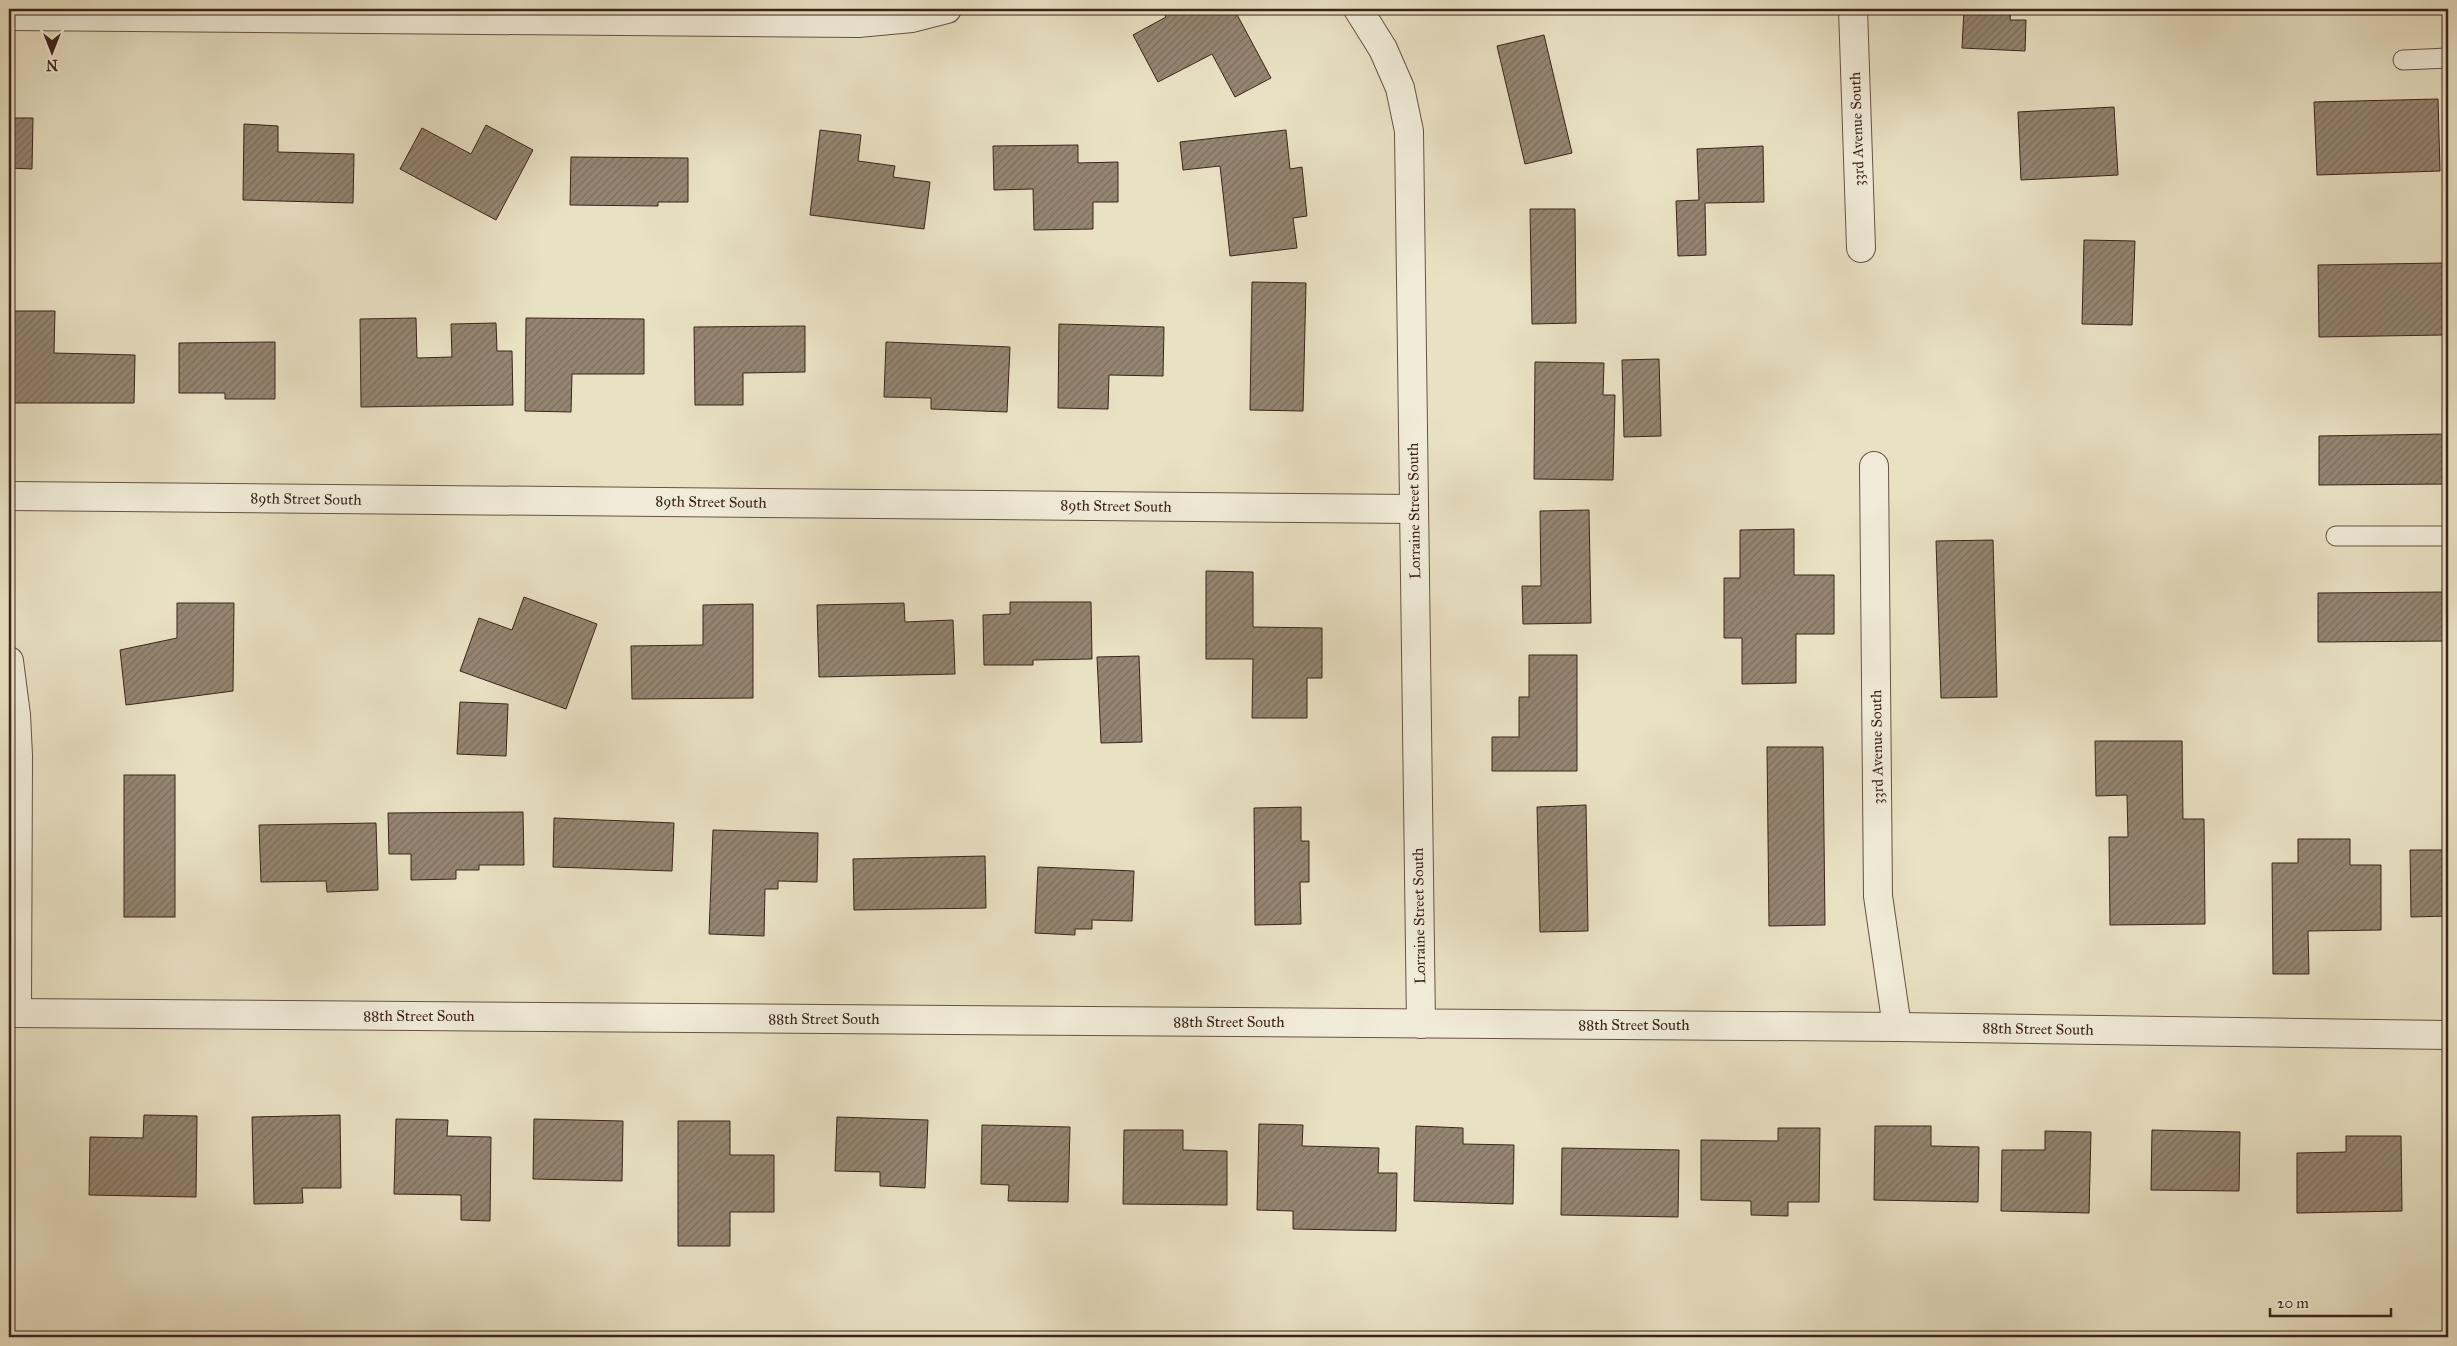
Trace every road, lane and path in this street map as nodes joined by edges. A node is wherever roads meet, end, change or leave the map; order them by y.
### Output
1 (947, 9) edge
2 (1358, 9) edge
3 (1853, 9) edge
4 (9, 16) edge
5 (2448, 58) edge
6 (2404, 60) dead end
7 (1861, 248) dead end
8 (1874, 466) dead end
9 (9, 496) edge
10 (1414, 509) junction
11 (2336, 536) dead end
12 (2448, 536) edge
13 (9, 661) edge
14 (13, 1013) edge
15 (1420, 1024) junction
16 (1897, 1027) junction
17 (2448, 1035) edge

1 - 4 street
2 - 10 street, Lorraine Street South
3 - 7 street, 33rd Avenue South
5 - 6 lane
8 - 16 street, 33rd Avenue South
9 - 10 street, 89th Street South
10 - 15 street, Lorraine Street South
11 - 12 lane
13 - 14 street
14 - 15 street, 88th Street South
15 - 16 street, 88th Street South
16 - 17 street, 88th Street South

